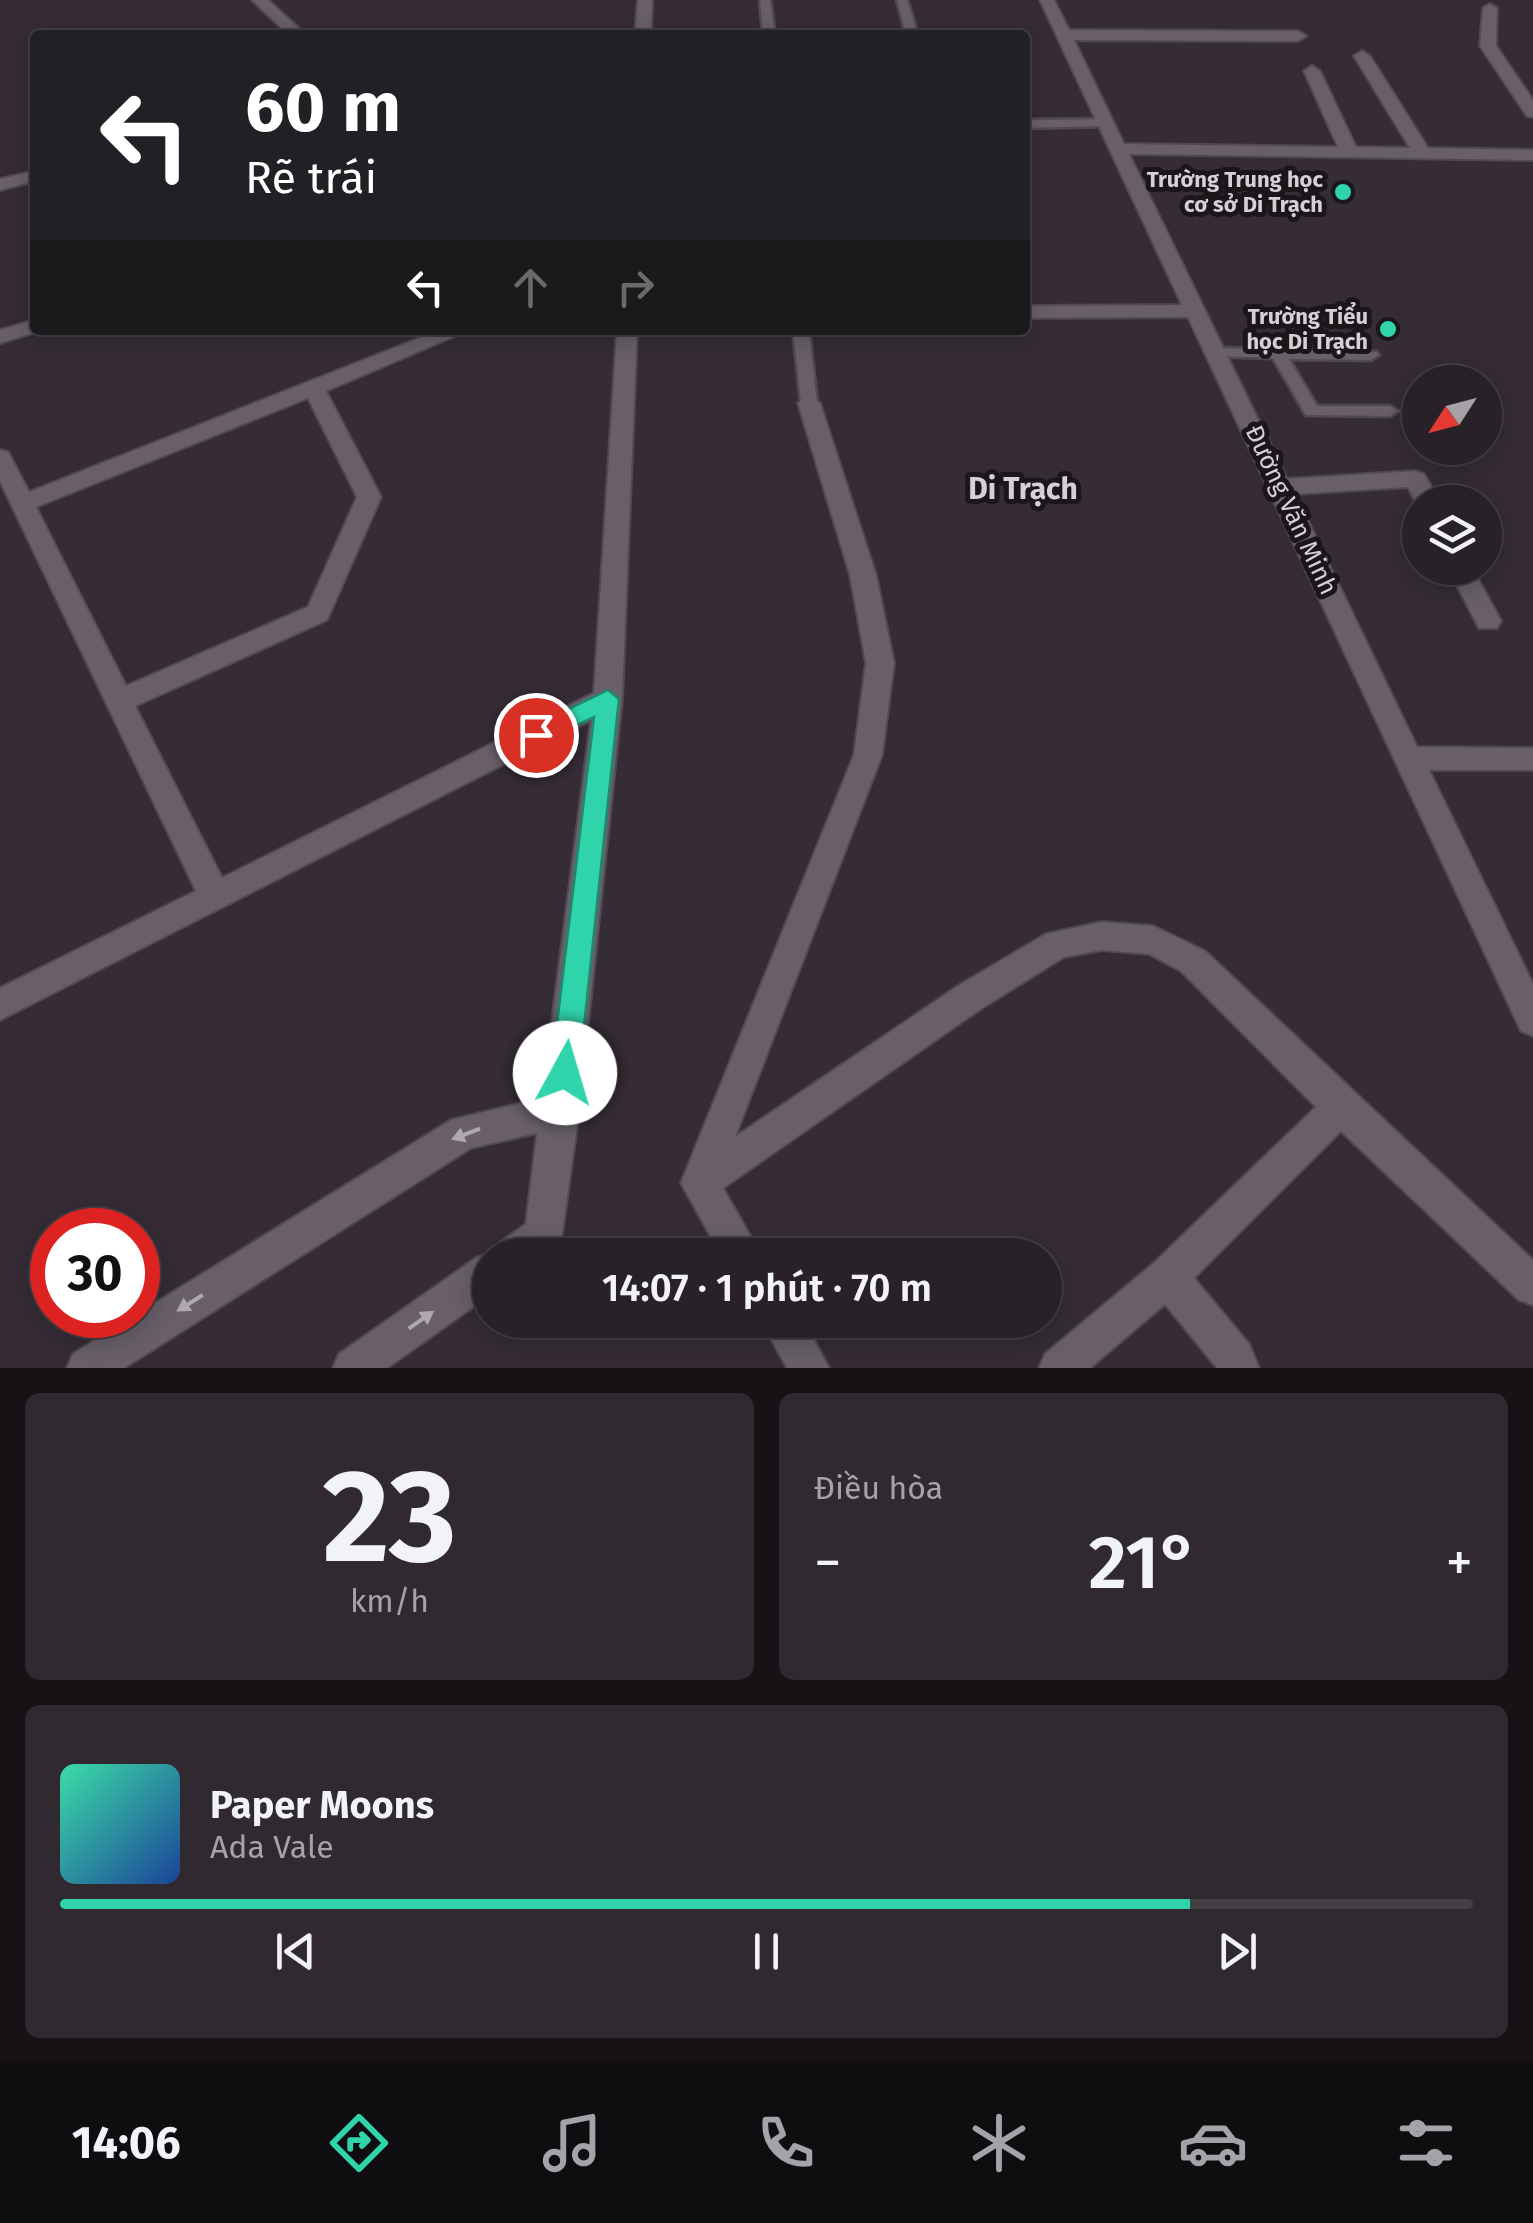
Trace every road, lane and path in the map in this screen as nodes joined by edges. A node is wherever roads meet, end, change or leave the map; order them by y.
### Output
1 (259, 0) edge
2 (645, 0) edge
3 (765, 0) edge
4 (902, 0) edge
5 (1046, 0) edge
6 (1490, 8) dead end
7 (292, 30) edge
8 (643, 30) edge
9 (768, 30) edge
10 (911, 30) edge
11 (1063, 35) junction
12 (1298, 36) dead end
13 (1362, 56) dead end
14 (1312, 71) dead end
15 (1533, 112) edge
16 (1108, 122) junction
17 (1030, 124) edge
18 (1120, 149) junction
19 (1422, 153) junction
20 (1350, 154) junction
21 (1532, 155) edge
22 (30, 177) edge
23 (0, 186) edge
24 (1197, 311) junction
25 (1030, 312) edge
26 (30, 328) edge
27 (447, 335) edge
28 (627, 335) edge
29 (802, 335) edge
30 (0, 337) edge
31 (1216, 352) junction
32 (1278, 354) junction
33 (1371, 356) dead end
34 (314, 388) junction
35 (809, 404) joint
36 (1390, 411) dead end
37 (0, 456) edge
38 (1419, 485) edge
39 (1279, 486) junction
40 (22, 503) junction
41 (1469, 585) edge
42 (1488, 622) dead end
43 (608, 699) junction
44 (119, 701) junction
45 (1408, 758) junction
46 (1533, 759) edge
47 (215, 897) junction
48 (0, 1005) edge
49 (1533, 1020) edge
50 (1342, 1108) junction
51 (561, 1111) junction
52 (699, 1183) junction
53 (538, 1238) edge
54 (732, 1238) edge
55 (1168, 1277) junction
56 (472, 1285) edge
57 (1533, 1286) edge
58 (791, 1338) edge
59 (87, 1368) edge
60 (353, 1368) edge
61 (809, 1368) edge
62 (1059, 1368) edge
63 (1238, 1368) edge

1 - 7 street
2 - 8 street
3 - 9 lane
4 - 10 lane
5 - 11 street, Đường Văn Minh
6 - 15 street
11 - 12 street
11 - 16 street, Đường Văn Minh
13 - 19 street
14 - 20 street
16 - 17 lane
16 - 18 street, Đường Văn Minh
18 - 20 street
18 - 24 street, Đường Văn Minh
19 - 20 street
19 - 21 street
22 - 23 street
24 - 25 street
24 - 31 street, Đường Văn Minh
26 - 30 street
27 - 34 street
28 - 43 street
29 - 35 lane
31 - 32 lane
31 - 39 street, Đường Văn Minh
32 - 33 lane
32 - 36 lane
34 - 40 street
34 - 44 street
35 - 52 street
37 - 40 street
38 - 39 street
39 - 45 street, Đường Văn Minh
40 - 44 street
41 - 42 street
43 - 47 street
43 - 51 street
44 - 47 street
45 - 46 street
45 - 49 street, Đường Văn Minh
47 - 48 street
50 - 52 street
50 - 55 street
50 - 57 street
51 - 53 street
51 -> 59 street
52 - 54 street
55 - 62 street
55 - 63 street
60 -> 56 street
58 - 61 street

